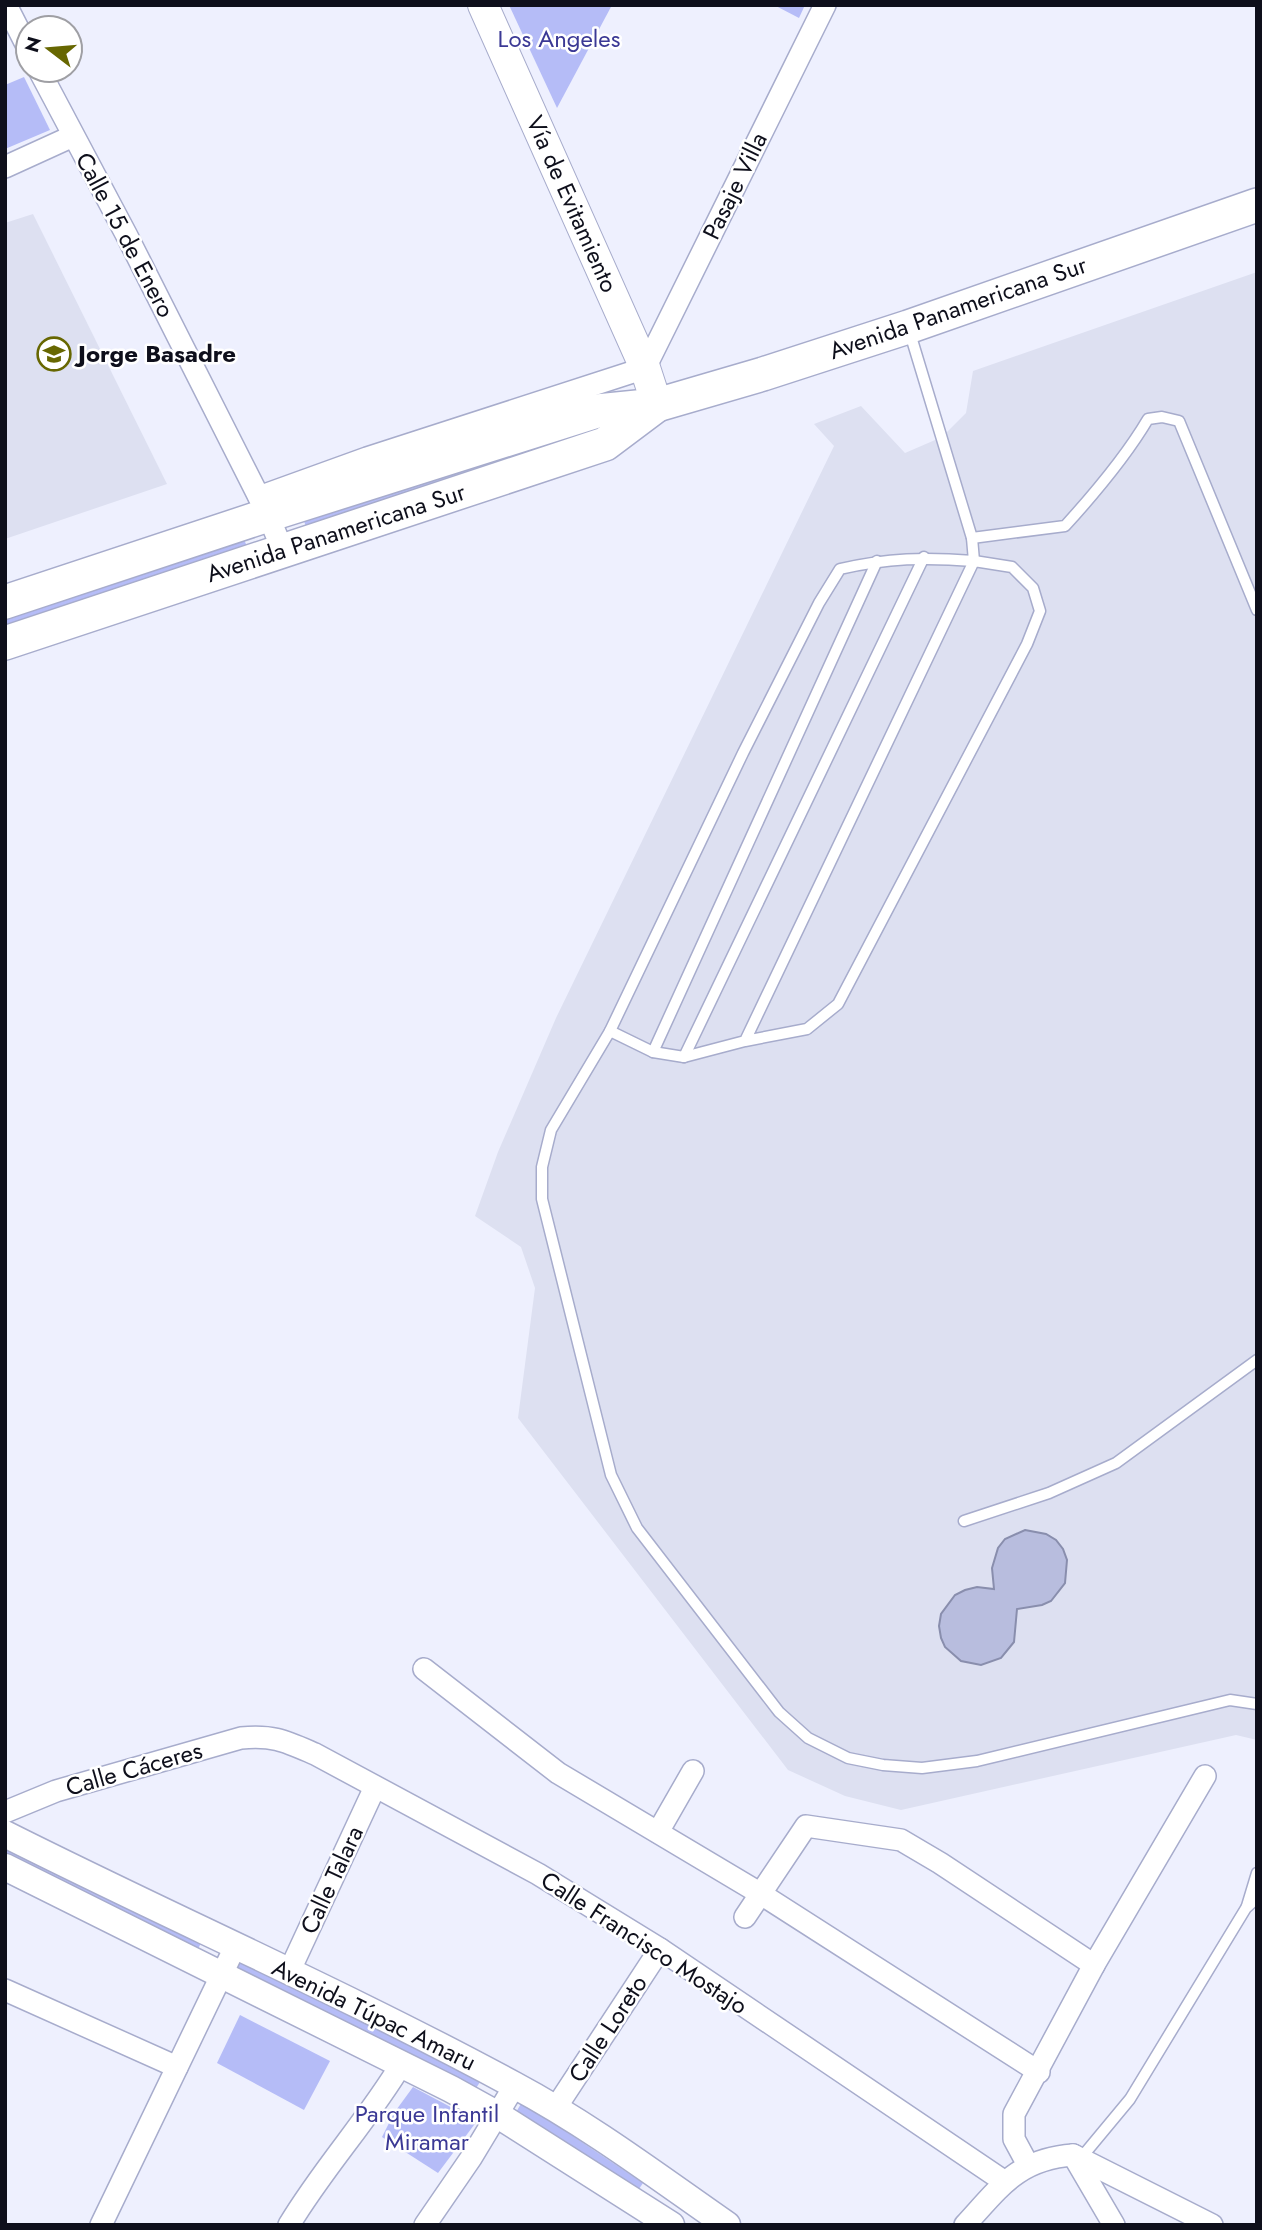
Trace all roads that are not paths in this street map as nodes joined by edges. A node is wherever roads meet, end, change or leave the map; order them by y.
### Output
1 (6, 5) edge
2 (482, 5) edge
3 (825, 5) edge
4 (14, 21) edge
5 (46, 84) edge
6 (73, 135) junction
7 (5, 167) edge
8 (1257, 205) edge
9 (908, 327) junction
10 (645, 368) junction
11 (657, 405) junction
12 (263, 506) junction
13 (972, 538) junction
14 (283, 551) junction
15 (924, 557) junction
16 (877, 561) junction
17 (974, 561) junction
18 (5, 602) edge
19 (1257, 610) edge
20 (5, 643) edge
21 (610, 1031) junction
22 (745, 1041) junction
23 (653, 1052) junction
24 (684, 1057) junction
25 (1257, 1360) edge
26 (964, 1521) dead end
27 (424, 1670) dead end
28 (1257, 1704) edge
29 (265, 1736) joint
30 (693, 1771) dead end
31 (1205, 1776) dead end
32 (375, 1787) junction
33 (5, 1812) edge
34 (658, 1832) junction
35 (5, 1834) edge
36 (5, 1867) edge
37 (1257, 1873) edge
38 (761, 1894) junction
39 (1257, 1898) edge
40 (1246, 1908) junction
41 (745, 1917) dead end
42 (235, 1947) junction
43 (660, 1949) junction
44 (1094, 1965) junction
45 (289, 1972) junction
46 (221, 1975) junction
47 (5, 1990) edge
48 (402, 2063) junction
49 (177, 2067) junction
50 (1039, 2071) junction
51 (515, 2085) junction
52 (555, 2109) junction
53 (498, 2115) junction
54 (1077, 2156) junction
55 (1028, 2165) junction
56 (1006, 2182) junction
57 (676, 2189) junction
58 (659, 2222) edge
59 (101, 2225) edge
60 (289, 2225) edge
61 (425, 2225) edge
62 (727, 2225) edge
63 (965, 2225) edge
64 (1114, 2225) edge
65 (1212, 2225) edge

1 - 4 street
2 - 10 main road, Vía de Evitamiento
3 - 10 street, Pasaje Villa
5 - 6 street, Calle 15 de Enero
6 - 7 street
6 - 12 street, Calle 15 de Enero
8 - 9 main road, Avenida Panamericana Sur
9 - 11 main road, Avenida Panamericana Sur
9 - 13 lane
10 - 11 main road, Vía de Evitamiento
10 - 12 street, Avenida Panamericana Sur
11 - 12 main road, Avenida Panamericana Sur
11 - 14 main road, Avenida Panamericana Sur
12 - 14 street, Calle 15 de Enero
12 - 18 main road, Avenida Panamericana Sur
13 - 17 lane
13 - 19 lane
14 - 20 main road, Avenida Panamericana Sur
15 - 16 lane
15 - 17 lane
15 - 24 lane
16 - 21 lane
16 - 23 lane
17 - 22 lane
17 - 22 lane
21 - 23 lane
21 - 28 lane
22 - 24 lane
23 - 24 lane
25 - 26 lane
27 - 34 street
29 - 32 street, Calle Francisco Mostajo
29 - 33 street, Calle Cáceres
30 - 34 street
31 - 44 street
32 - 43 street, Calle Francisco Mostajo
32 - 45 street, Calle Talara
34 - 38 street
35 - 42 street, Avenida Túpac Amaru
36 - 46 street, Avenida Túpac Amaru
37 - 40 lane
38 - 41 street
38 - 44 street
38 - 50 street
39 - 40 lane
40 - 54 lane
42 - 45 street, Avenida Túpac Amaru
42 - 46 street
43 - 52 street, Calle Loreto
43 - 56 street, Calle Francisco Mostajo
44 - 50 street
45 - 51 street, Avenida Túpac Amaru
46 - 48 street, Avenida Túpac Amaru
46 - 49 street
47 - 49 street
48 - 53 street, Avenida Túpac Amaru
48 - 60 street
49 - 59 street
50 - 55 street
51 - 52 street, Avenida Túpac Amaru
51 - 53 street
52 - 57 street, Avenida Túpac Amaru
53 - 58 street, Avenida Túpac Amaru
53 - 61 street
54 - 55 street
54 - 64 street
54 - 65 street
55 - 56 street
56 - 63 street
57 - 58 street
57 - 62 street, Avenida Túpac Amaru

